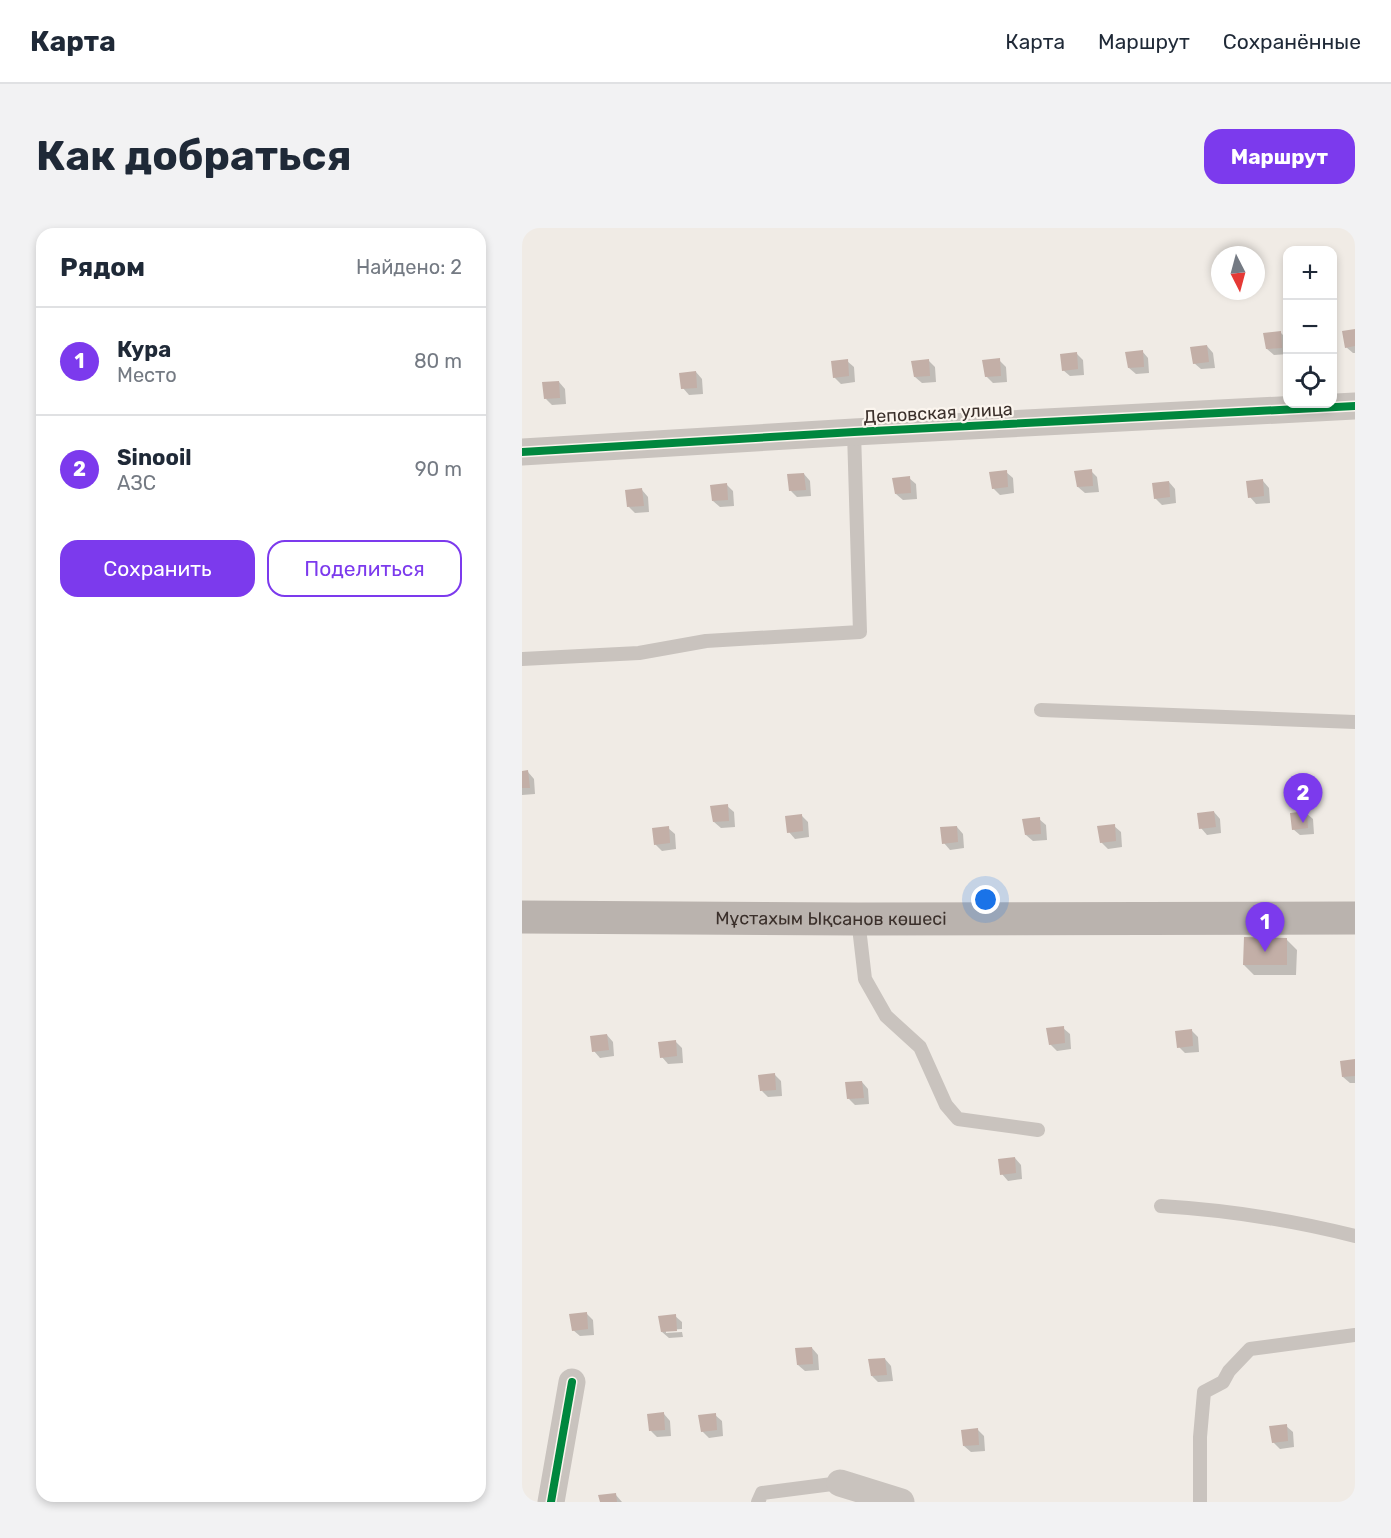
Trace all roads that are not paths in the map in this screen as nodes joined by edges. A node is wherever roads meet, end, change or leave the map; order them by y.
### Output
1 (1355, 406) edge
2 (854, 432) junction
3 (522, 452) edge
4 (522, 659) edge
5 (1041, 710) dead end
6 (1355, 722) edge
7 (522, 917) edge
8 (1355, 918) edge
9 (858, 919) junction
10 (1038, 1130) dead end
11 (1161, 1206) dead end
12 (1355, 1236) edge
13 (1355, 1335) edge
14 (572, 1382) dead end
15 (840, 1483) joint
16 (550, 1502) edge
17 (758, 1502) edge
18 (901, 1502) edge
19 (1200, 1502) edge

1 - 2 street, Деповская улица
2 - 3 street, Деповская улица
2 - 4 lane
5 - 6 lane
7 - 9 main road, Мұстахым Ықсанов көшесі
8 - 9 main road, Мұстахым Ықсанов көшесі
9 - 10 lane
11 - 12 lane
13 - 19 lane
14 - 16 street
15 - 17 lane
15 - 18 street

